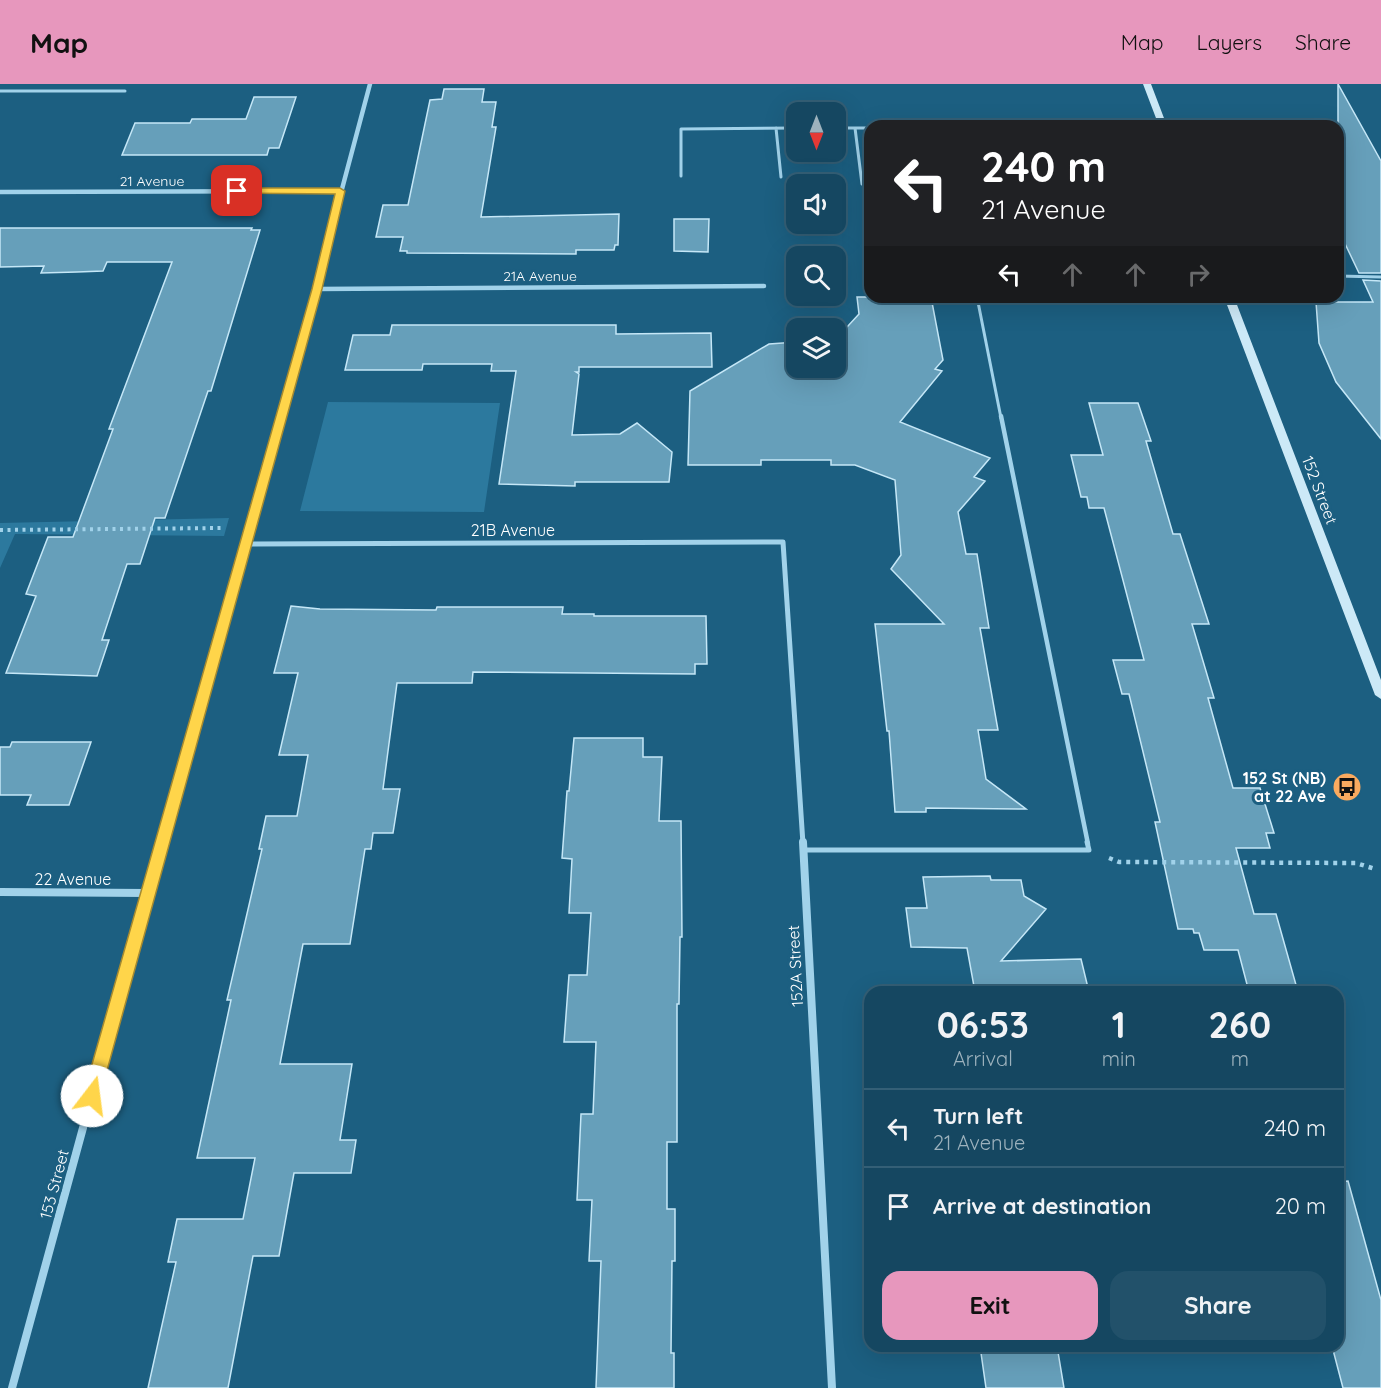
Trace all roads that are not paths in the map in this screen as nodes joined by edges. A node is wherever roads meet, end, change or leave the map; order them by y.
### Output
1 (370, 84) edge
2 (1147, 84) edge
3 (0, 91) edge
4 (125, 91) dead end
5 (1161, 120) edge
6 (776, 128) junction
7 (786, 128) edge
8 (846, 128) edge
9 (855, 128) junction
10 (864, 128) edge
11 (681, 176) dead end
12 (781, 177) dead end
13 (862, 184) dead end
14 (340, 191) junction
15 (0, 192) edge
16 (1344, 276) edge
17 (1381, 277) edge
18 (764, 286) dead end
19 (317, 289) junction
20 (978, 303) edge
21 (1230, 303) edge
22 (783, 542) joint
23 (244, 544) junction
24 (1381, 695) edge
25 (803, 850) junction
26 (0, 892) edge
27 (147, 894) junction
28 (12, 1388) edge
29 (832, 1388) edge

1 - 14 street, 153 Street
2 - 5 main road
3 - 4 lane
6 - 7 lane
6 - 11 lane
6 - 12 lane
8 - 9 lane
9 - 10 lane
9 - 13 lane
14 - 15 street, 21 Avenue
14 - 19 street, 153 Street
16 - 17 lane
18 - 19 street, 21A Avenue
19 - 23 street, 153 Street
20 - 25 lane
21 - 24 main road, 152 Street
22 - 23 street, 21B Avenue
22 - 25 street, 152A Street
23 - 27 street, 153 Street
25 - 29 street, 152A Street
26 - 27 street, 22 Avenue
27 - 28 street, 153 Street

